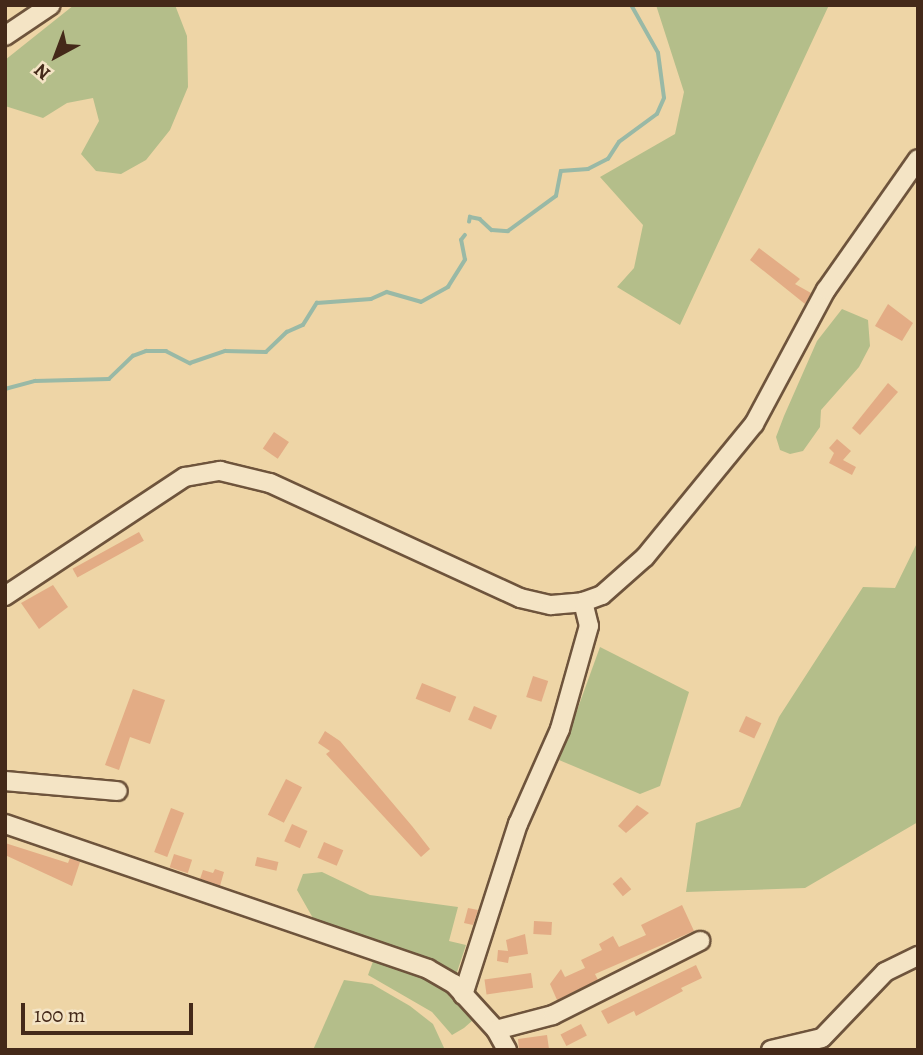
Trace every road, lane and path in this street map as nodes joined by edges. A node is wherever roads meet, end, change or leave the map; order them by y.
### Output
1 (51, 5) edge
2 (5, 36) edge
3 (918, 159) edge
4 (5, 596) edge
5 (583, 602) junction
6 (5, 781) edge
7 (118, 791) dead end
8 (5, 824) edge
9 (700, 941) dead end
10 (918, 956) edge
11 (463, 995) junction
12 (496, 1030) junction
13 (507, 1050) edge
14 (771, 1050) edge

1 - 2 street
3 - 5 street
4 - 5 street
5 - 11 street
6 - 7 street
8 - 11 street
9 - 12 street
10 - 14 street
11 - 12 street
12 - 13 street

